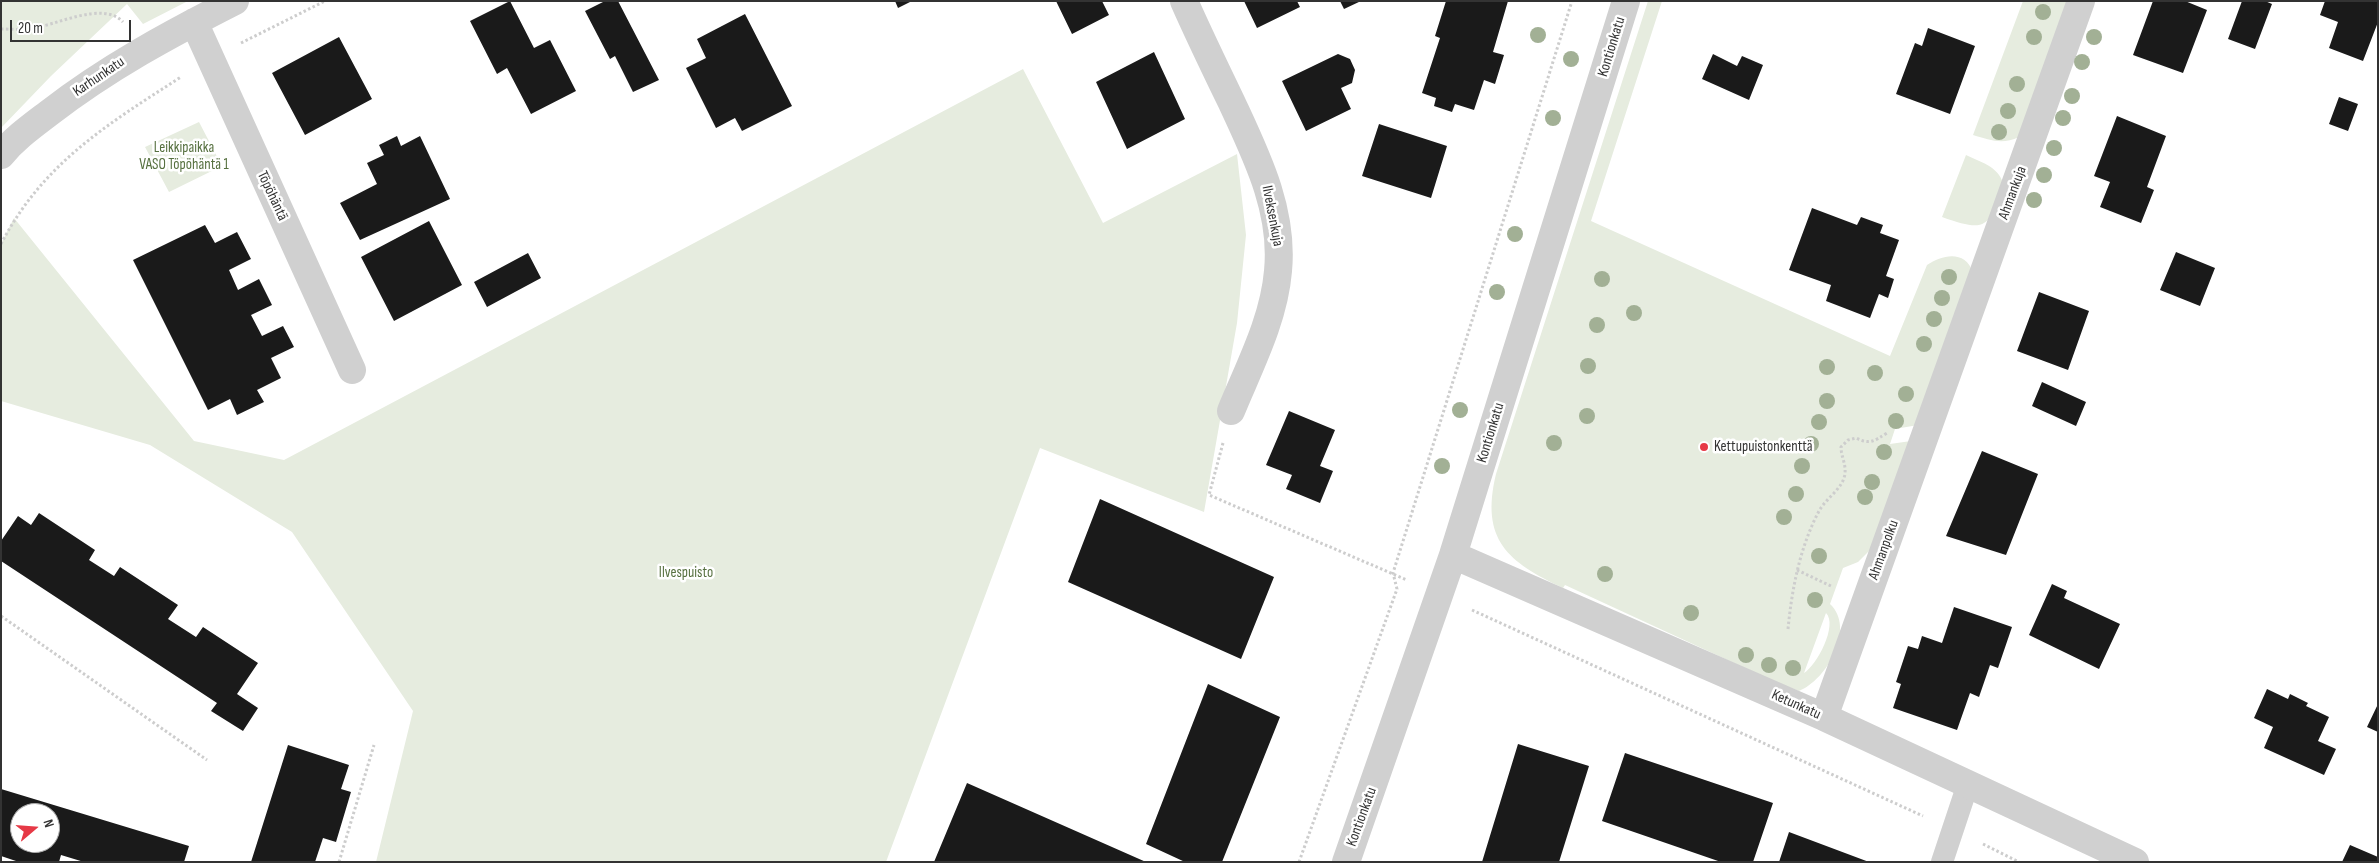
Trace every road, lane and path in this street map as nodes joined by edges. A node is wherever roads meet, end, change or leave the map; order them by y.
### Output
1 (235, 1) edge
2 (326, 1) edge
3 (1184, 1) edge
4 (1572, 1) edge
5 (1626, 1) edge
6 (2081, 1) edge
7 (194, 22) junction
8 (1, 29) edge
9 (141, 50) junction
10 (209, 58) junction
11 (1, 155) edge
12 (1, 244) edge
13 (352, 370) dead end
14 (1945, 384) joint
15 (1232, 411) joint
16 (1926, 434) junction
17 (1453, 555) junction
18 (1393, 573) junction
19 (1440, 596) junction
20 (1, 616) edge
21 (1788, 628) dead end
22 (1824, 717) junction
23 (374, 744) dead end
24 (207, 760) dead end
25 (1968, 784) junction
26 (1953, 829) junction
27 (339, 862) edge
28 (1299, 862) edge
29 (1346, 862) edge
30 (1942, 862) edge
31 (2019, 862) edge
32 (2135, 862) edge

1 - 7 street, Karhunkatu
2 - 10 path
3 - 15 street, Ilveksenkuja
4 - 18 path
5 - 17 street, Kontionkatu
6 - 14 street, Ahmankuja
7 - 9 street, Karhunkatu
7 - 10 street, Töpöhäntä
8 - 9 path
9 - 11 street, Karhunkatu
10 - 12 path
10 - 13 street, Töpöhäntä
14 - 16 street, Ahmanpolku
15 - 18 path
16 - 21 path
16 - 22 street, Ahmanpolku
17 - 19 street, Kontionkatu
17 - 22 street, Ketunkatu
18 - 19 path
18 - 28 path
19 - 26 path
19 - 29 street, Kontionkatu
20 - 24 path
22 - 25 street, Ketunkatu
23 - 27 path
25 - 26 lane
25 - 32 street, Ketunkatu
26 - 30 lane
26 - 31 path

